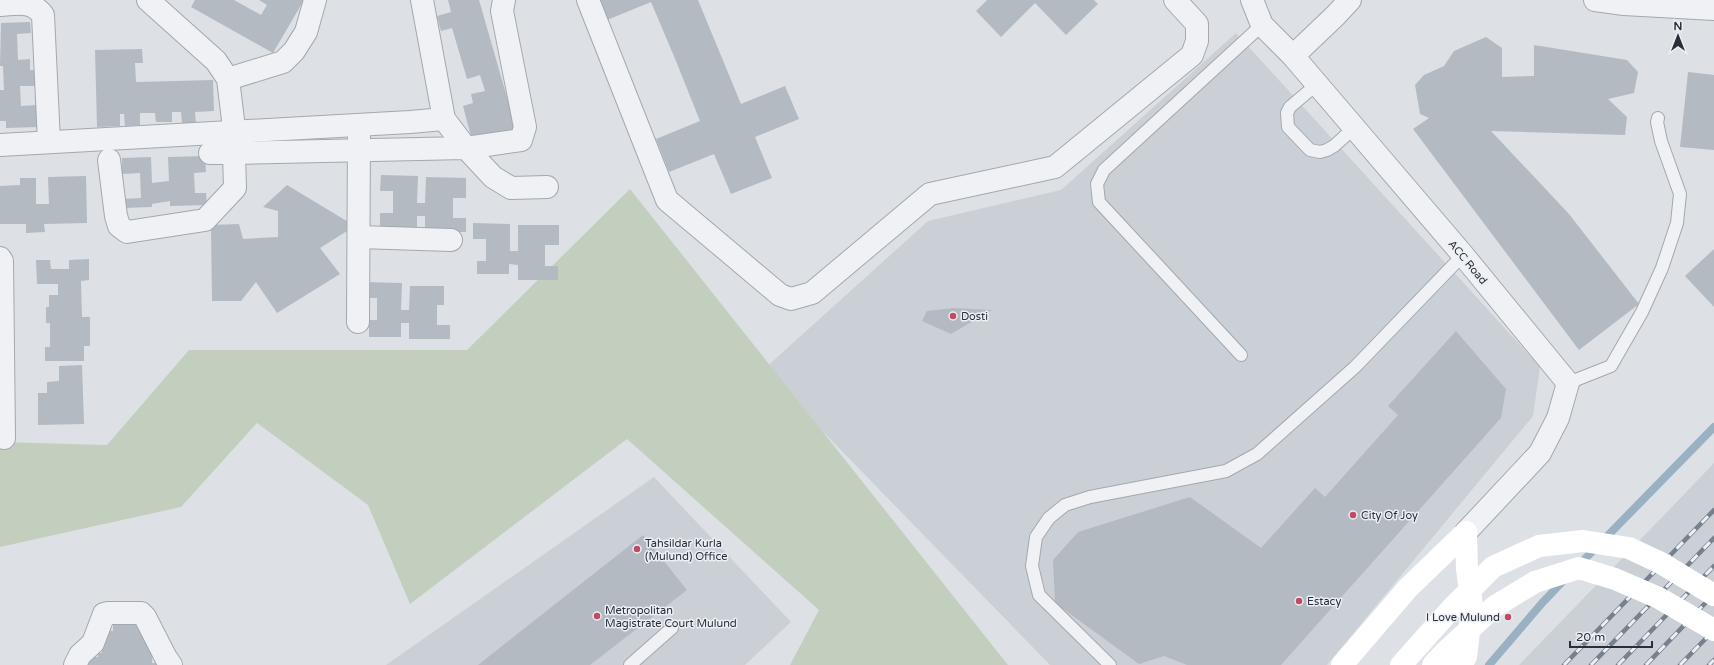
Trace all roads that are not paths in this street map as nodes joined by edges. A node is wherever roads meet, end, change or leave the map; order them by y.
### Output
1 (148, 0) edge
2 (315, 0) edge
3 (422, 0) edge
4 (504, 0) edge
5 (588, 0) edge
6 (1175, 0) edge
7 (1252, 0) edge
8 (1350, 0) edge
9 (1595, 0) edge
10 (0, 5) edge
11 (1714, 9) edge
12 (1262, 25) junction
13 (1293, 56) junction
14 (228, 79) junction
15 (1316, 85) junction
16 (1658, 118) dead end
17 (444, 119) junction
18 (359, 125) junction
19 (1354, 128) junction
20 (49, 142) junction
21 (234, 143) junction
22 (0, 145) edge
23 (466, 148) junction
24 (359, 151) junction
25 (210, 152) dead end
26 (109, 160) dead end
27 (547, 187) dead end
28 (359, 237) junction
29 (451, 240) dead end
30 (1463, 255) junction
31 (0, 258) edge
32 (358, 322) dead end
33 (1241, 355) dead end
34 (1568, 383) junction
35 (4, 438) dead end
36 (1466, 532) junction
37 (1714, 595) edge
38 (672, 628) dead end
39 (1714, 630) edge
40 (75, 665) edge
41 (171, 665) edge
42 (630, 665) edge
43 (1110, 665) edge
44 (1342, 665) edge
45 (1401, 665) edge
46 (1433, 665) edge
47 (1459, 665) edge

1 - 14 street
2 - 14 street
3 - 17 street
4 - 23 street
5 - 6 street
7 - 12 street, ACC Road
8 - 13 street
9 - 11 street
10 - 20 street
12 - 13 street, ACC Road
12 - 33 lane
13 - 15 street, ACC Road
14 - 21 street
15 - 19 street, ACC Road
15 - 19 lane
16 - 34 lane
17 - 18 street
17 - 23 street
18 - 21 street
18 - 24 street
19 - 30 street, ACC Road
20 - 21 street
20 - 22 street
21 - 24 street
21 - 25 street
21 - 26 street
23 - 24 street
23 - 27 street
24 - 28 street
28 - 29 street
28 - 32 street
30 - 34 street, ACC Road
30 - 43 lane
31 - 35 street
34 - 36 street
36 - 44 main road
36 - 47 main road
37 - 45 main road, bridge
38 - 42 lane
39 - 46 main road, bridge
40 - 41 street

